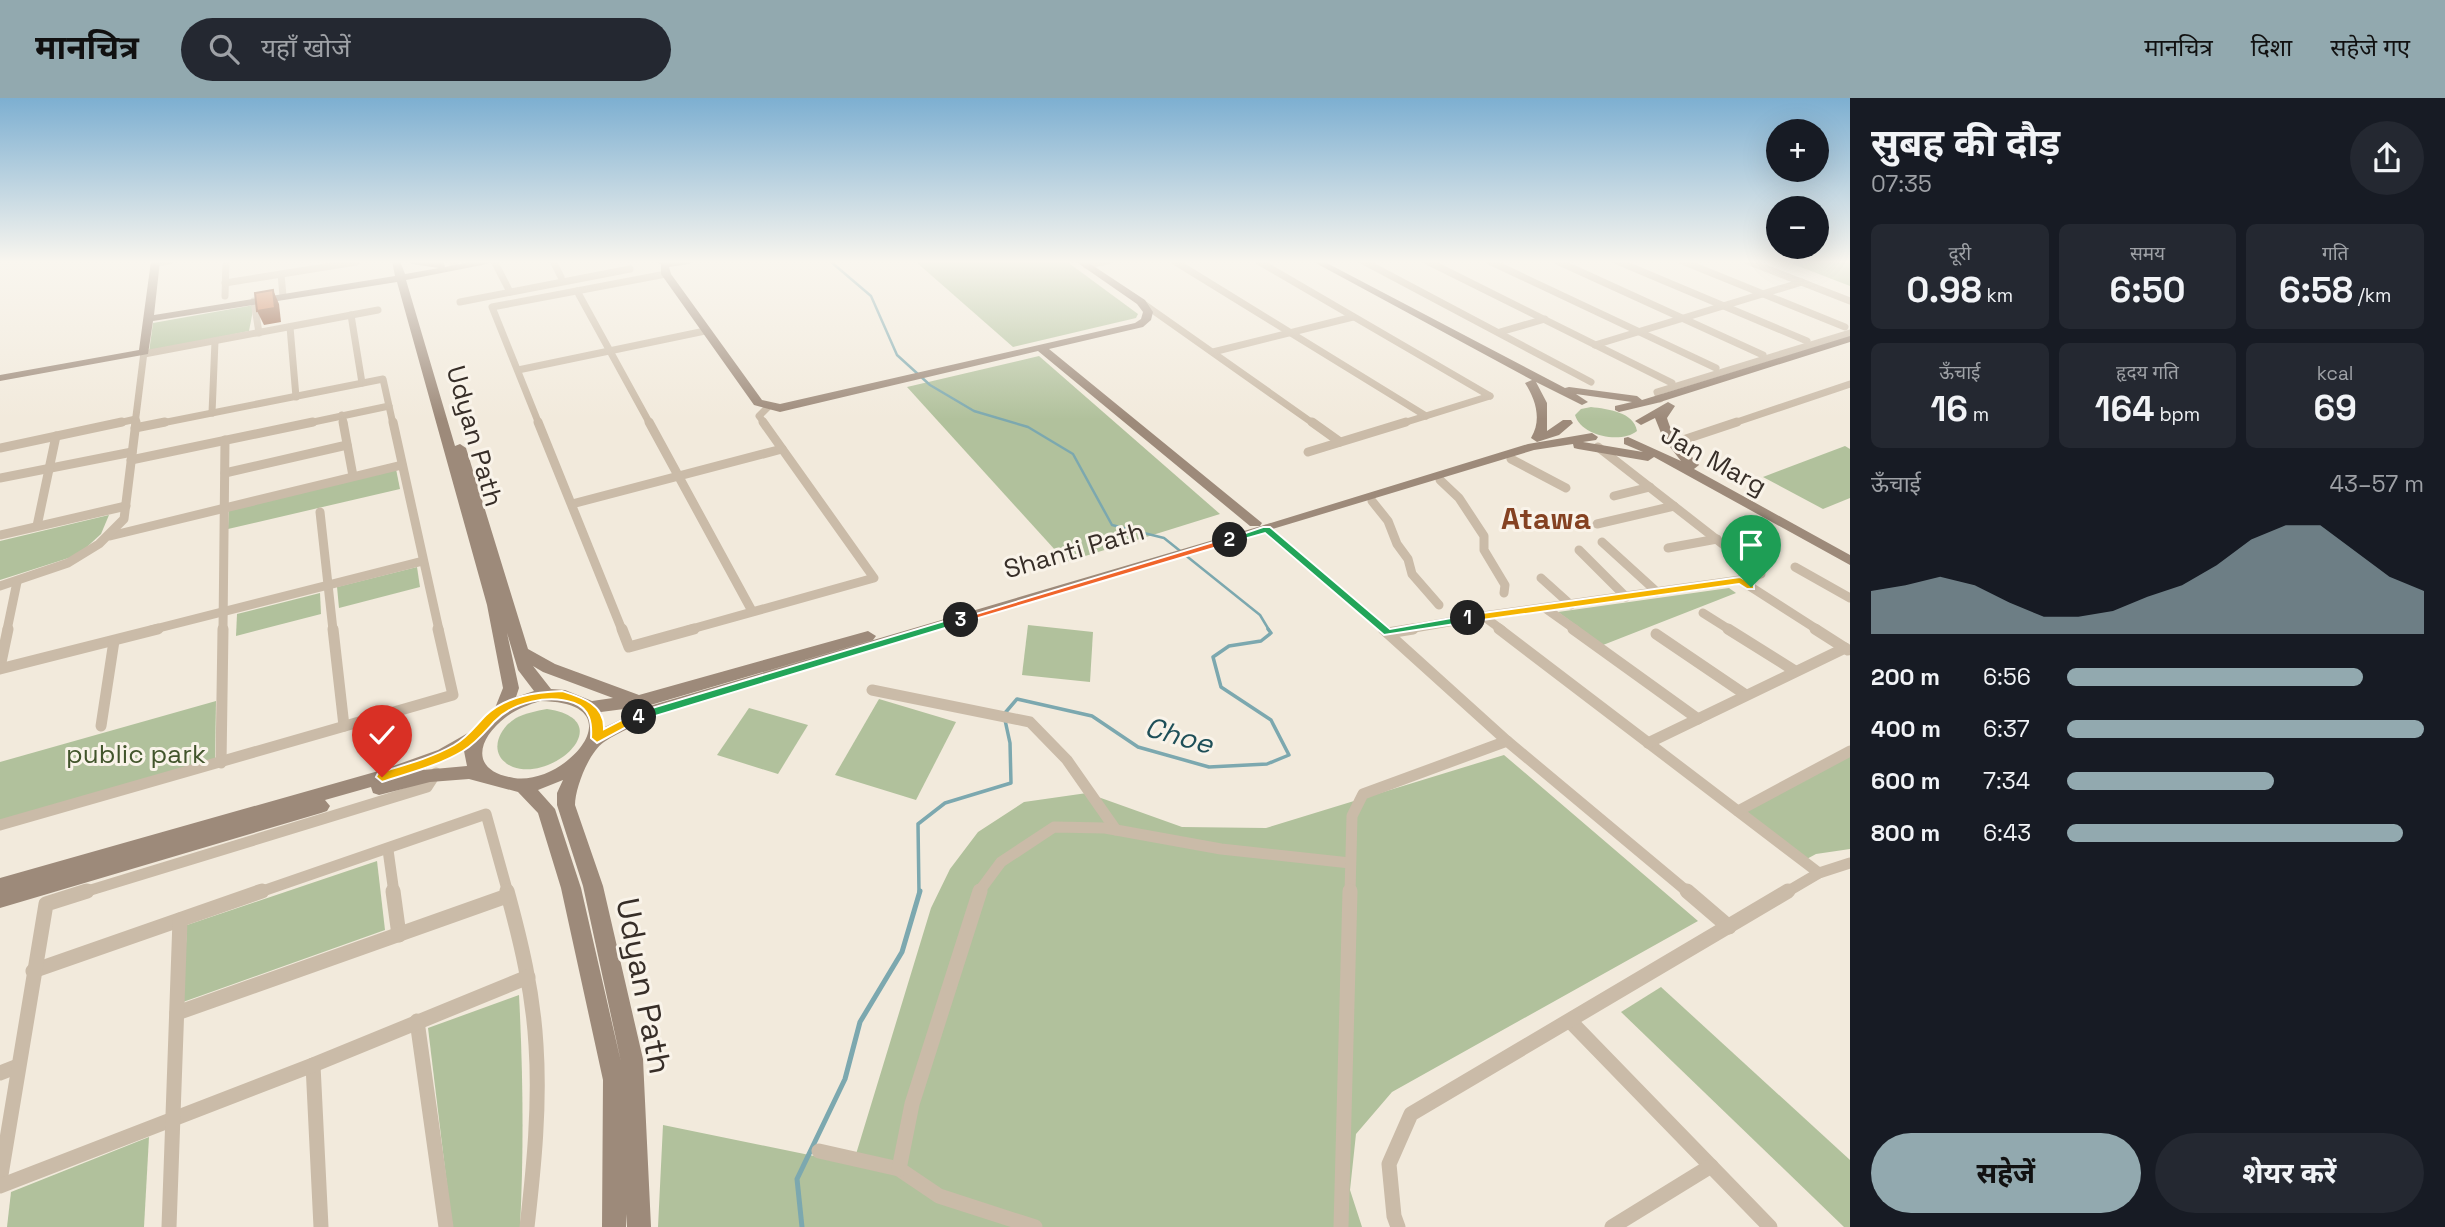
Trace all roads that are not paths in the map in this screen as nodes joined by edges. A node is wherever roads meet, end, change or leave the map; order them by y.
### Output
1 (149, 314) edge
2 (179, 314) edge
3 (256, 314) edge
4 (358, 314) edge
5 (411, 314) edge
6 (419, 314) edge
7 (495, 314) edge
8 (590, 314) edge
9 (694, 314) edge
10 (1148, 314) edge
11 (1158, 314) edge
12 (1258, 314) edge
13 (1347, 314) edge
14 (1403, 314) edge
15 (1416, 314) edge
16 (1465, 314) edge
17 (1534, 314) edge
18 (1604, 314) edge
19 (1672, 314) edge
20 (1695, 314) edge
21 (1743, 314) edge
22 (1806, 314) edge
23 (351, 315) junction
24 (1353, 317) junction
25 (1681, 318) junction
26 (148, 319) junction
27 (1545, 319) junction
28 (290, 327) junction
29 (1639, 330) junction
30 (705, 331) junction
31 (1500, 332) junction
32 (259, 333) junction
33 (1289, 333) junction
34 (1848, 333) edge
35 (215, 341) junction
36 (1807, 341) dead end
37 (1595, 345) junction
38 (1850, 346) edge
39 (1042, 349) junction
40 (611, 352) junction
41 (1213, 352) junction
42 (144, 353) junction
43 (1763, 355) dead end
44 (1716, 368) dead end
45 (518, 370) junction
46 (0, 378) edge
47 (1591, 382) dead end
48 (362, 383) junction
49 (1531, 383) junction
50 (1672, 383) dead end
51 (1850, 384) edge
52 (1551, 386) junction
53 (296, 397) junction
54 (1582, 402) junction
55 (1662, 402) junction
56 (389, 406) junction
57 (768, 407) junction
58 (1619, 408) junction
59 (1565, 409) junction
60 (212, 413) junction
61 (342, 415) junction
62 (1426, 416) junction
63 (1567, 423) junction
64 (135, 424) junction
65 (1643, 428) junction
66 (56, 436) junction
67 (1686, 439) dead end
68 (225, 440) junction
69 (1545, 440) junction
70 (1628, 441) junction
71 (1340, 442) junction
72 (1595, 442) junction
73 (347, 445) junction
74 (0, 448) edge
75 (782, 449) junction
76 (1308, 452) dead end
77 (132, 456) junction
78 (1511, 459) dead end
79 (402, 465) junction
80 (1678, 465) junction
81 (1693, 466) junction
82 (49, 468) junction
83 (225, 472) junction
84 (353, 476) junction
85 (678, 476) junction
86 (0, 478) edge
87 (1440, 480) dead end
88 (1650, 487) junction
89 (1566, 488) dead end
90 (1614, 496) dead end
91 (1372, 502) dead end
92 (572, 504) junction
93 (125, 506) junction
94 (1674, 506) junction
95 (225, 509) junction
96 (320, 512) dead end
97 (1597, 524) dead end
98 (37, 526) junction
99 (1261, 526) junction
100 (0, 535) edge
101 (110, 536) junction
102 (1717, 539) junction
103 (1602, 542) dead end
104 (1668, 548) dead end
105 (1579, 550) dead end
106 (1850, 552) edge
107 (423, 561) junction
108 (1140, 561) junction
109 (1850, 561) edge
110 (1795, 567) dead end
111 (1541, 578) dead end
112 (1740, 580) junction
113 (17, 582) junction
114 (328, 585) junction
115 (0, 586) edge
116 (1657, 592) junction
117 (1504, 593) dead end
118 (1626, 597) junction
119 (1850, 598) edge
120 (1439, 605) dead end
121 (1571, 605) junction
122 (1545, 608) junction
123 (752, 611) junction
124 (223, 612) junction
125 (1703, 613) dead end
126 (1483, 616) junction
127 (1388, 633) junction
128 (1656, 634) dead end
129 (114, 641) junction
130 (3, 645) edge
131 (1847, 649) edge
132 (522, 653) junction
133 (0, 668) edge
134 (1795, 671) junction
135 (872, 690) dead end
136 (547, 695) junction
137 (1746, 695) junction
138 (639, 702) junction
139 (590, 707) junction
140 (503, 708) junction
141 (1698, 719) junction
142 (101, 726) dead end
143 (344, 726) junction
144 (478, 734) junction
145 (597, 738) junction
146 (1507, 741) junction
147 (1648, 743) junction
148 (1850, 751) edge
149 (221, 763) junction
150 (579, 763) junction
151 (436, 773) junction
152 (482, 774) junction
153 (522, 785) junction
154 (1738, 811) junction
155 (0, 825) edge
156 (1116, 830) junction
157 (388, 850) junction
158 (1350, 863) junction
159 (1850, 863) edge
160 (1819, 873) junction
161 (0, 886) edge
162 (507, 896) junction
163 (0, 900) edge
164 (180, 920) junction
165 (1729, 927) junction
166 (399, 935) junction
167 (33, 971) junction
168 (528, 977) junction
169 (177, 1013) junction
170 (417, 1021) junction
171 (1570, 1021) junction
172 (313, 1065) junction
173 (18, 1066) junction
174 (0, 1073) edge
175 (173, 1119) junction
176 (819, 1151) dead end
177 (1711, 1166) junction
178 (900, 1169) junction
179 (0, 1184) edge
180 (169, 1227) edge
181 (321, 1227) edge
182 (446, 1227) edge
183 (527, 1227) edge
184 (614, 1227) edge
185 (639, 1227) edge
186 (1035, 1227) edge
187 (1341, 1227) edge
188 (1398, 1227) edge
189 (1612, 1227) edge
190 (1770, 1227) edge

1 - 26 main road
2 - 26 main road
3 - 32 street
4 - 23 street
5 - 140 main road, Udyan Path
6 - 132 main road, Udyan Path
7 - 45 street
8 - 40 street
9 - 30 main road
10 - 39 main road
11 - 41 street
12 - 33 street
13 - 24 street
14 - 49 main road
15 - 52 main road
16 - 31 street
17 - 27 street
18 - 29 street
19 - 25 street
20 - 25 street
21 - 36 street
22 - 34 street
23 - 28 street
23 - 48 street
24 - 33 street
24 - 62 street
25 - 29 street
25 - 43 street
26 - 42 main road
27 - 31 street
27 - 37 street
28 - 32 street
28 - 53 street
29 - 37 street
29 - 44 street
30 - 40 street
30 - 57 main road
31 - 47 street
32 - 35 street
33 - 41 street
33 - 62 street
34 - 55 main road
35 - 42 street
35 - 60 street
37 - 50 street
38 - 55 main road
39 - 57 main road
39 - 99 main road
40 - 45 street
40 - 85 street
41 - 71 street
42 - 46 main road
42 - 64 street
45 - 92 street
48 - 53 street
48 - 56 street
49 - 59 main road
49 - 69 main road
51 - 67 street
52 - 54 main road
52 - 55 main road
53 - 60 street
54 - 58 main road
54 - 59 main road
55 - 58 main road
55 - 65 main road
55 - 81 main road
56 - 61 street
56 - 79 street
57 - 75 street
58 - 65 main road, Jan Marg
59 - 63 main road
60 - 64 street
61 - 68 street
61 - 73 street
62 - 71 street
63 - 69 main road
63 - 72 main road
64 - 66 street
64 - 77 street
65 - 70 main road
65 - 81 main road, Jan Marg
66 - 74 street
66 - 82 street
68 - 77 street
68 - 83 street
69 - 72 main road
69 - 99 main road
70 - 72 main road
70 - 80 main road, Jan Marg
71 - 76 street
72 - 80 main road
72 - 88 street
73 - 83 street
73 - 84 street
75 - 85 street
75 - 123 street
77 - 82 street
77 - 93 street
78 - 89 street
79 - 84 street
79 - 107 street
80 - 109 main road, Jan Marg
81 - 106 main road, Jan Marg
82 - 86 street
82 - 98 street
83 - 95 street
84 - 95 street
85 - 92 street
85 - 123 street
87 - 117 street
88 - 90 street
88 - 94 street
91 - 120 street
92 - 123 street
93 - 98 street
93 - 101 street
94 - 97 street
94 - 102 street
95 - 101 street
95 - 124 street
96 - 114 street
98 - 100 street
99 - 108 main road
99 - 127 street
101 - 113 street
102 - 104 street
102 - 112 street
103 - 116 street
105 - 118 street
107 - 114 street
107 - 143 street
108 - 138 main road, Shanti Path
108 - 145 main road, Shanti Path
110 - 119 street
111 - 121 street
112 - 116 street
112 - 131 street
113 - 115 street
113 - 130 street
114 - 124 street
114 - 143 street
116 - 118 street
118 - 121 street
121 - 122 street
122 - 126 street
122 - 141 street
124 - 129 street
124 - 149 street
125 - 134 street
126 - 127 street
126 - 147 street
127 - 146 street
128 - 137 street
129 - 133 street
129 - 142 street
130 - 133 street
131 - 134 street
132 - 136 main road, Udyan Path
132 - 138 main road
134 - 137 street
135 - 156 street
136 - 139 main road
136 - 140 main road
137 - 141 street
138 - 139 main road, Shanti Path
139 - 145 main road
140 - 144 main road
141 - 147 street
143 - 149 street
144 - 152 main road
144 - 161 main road
145 - 150 main road
146 - 158 street
146 - 165 street
147 - 154 street
148 - 154 street
149 - 155 street
150 - 153 main road
150 - 185 main road, Udyan Path
151 - 152 main road
151 - 163 main road
151 - 167 street
152 - 153 main road
153 - 184 main road, Udyan Path
154 - 160 street
156 - 158 street
156 - 178 street
157 - 162 street
157 - 164 street
157 - 166 street
158 - 187 street
159 - 160 street
160 - 165 street
162 - 166 street
162 - 168 street
164 - 167 street
164 - 169 street
165 - 171 street
166 - 169 street
167 - 173 street
168 - 170 street
168 - 183 street
169 - 175 street
170 - 172 street
170 - 182 street
171 - 177 street
171 - 188 street
172 - 175 street
172 - 181 street
173 - 174 street
173 - 179 street
175 - 179 street
175 - 180 street
176 - 178 street
177 - 189 street
177 - 190 street
178 - 186 street

